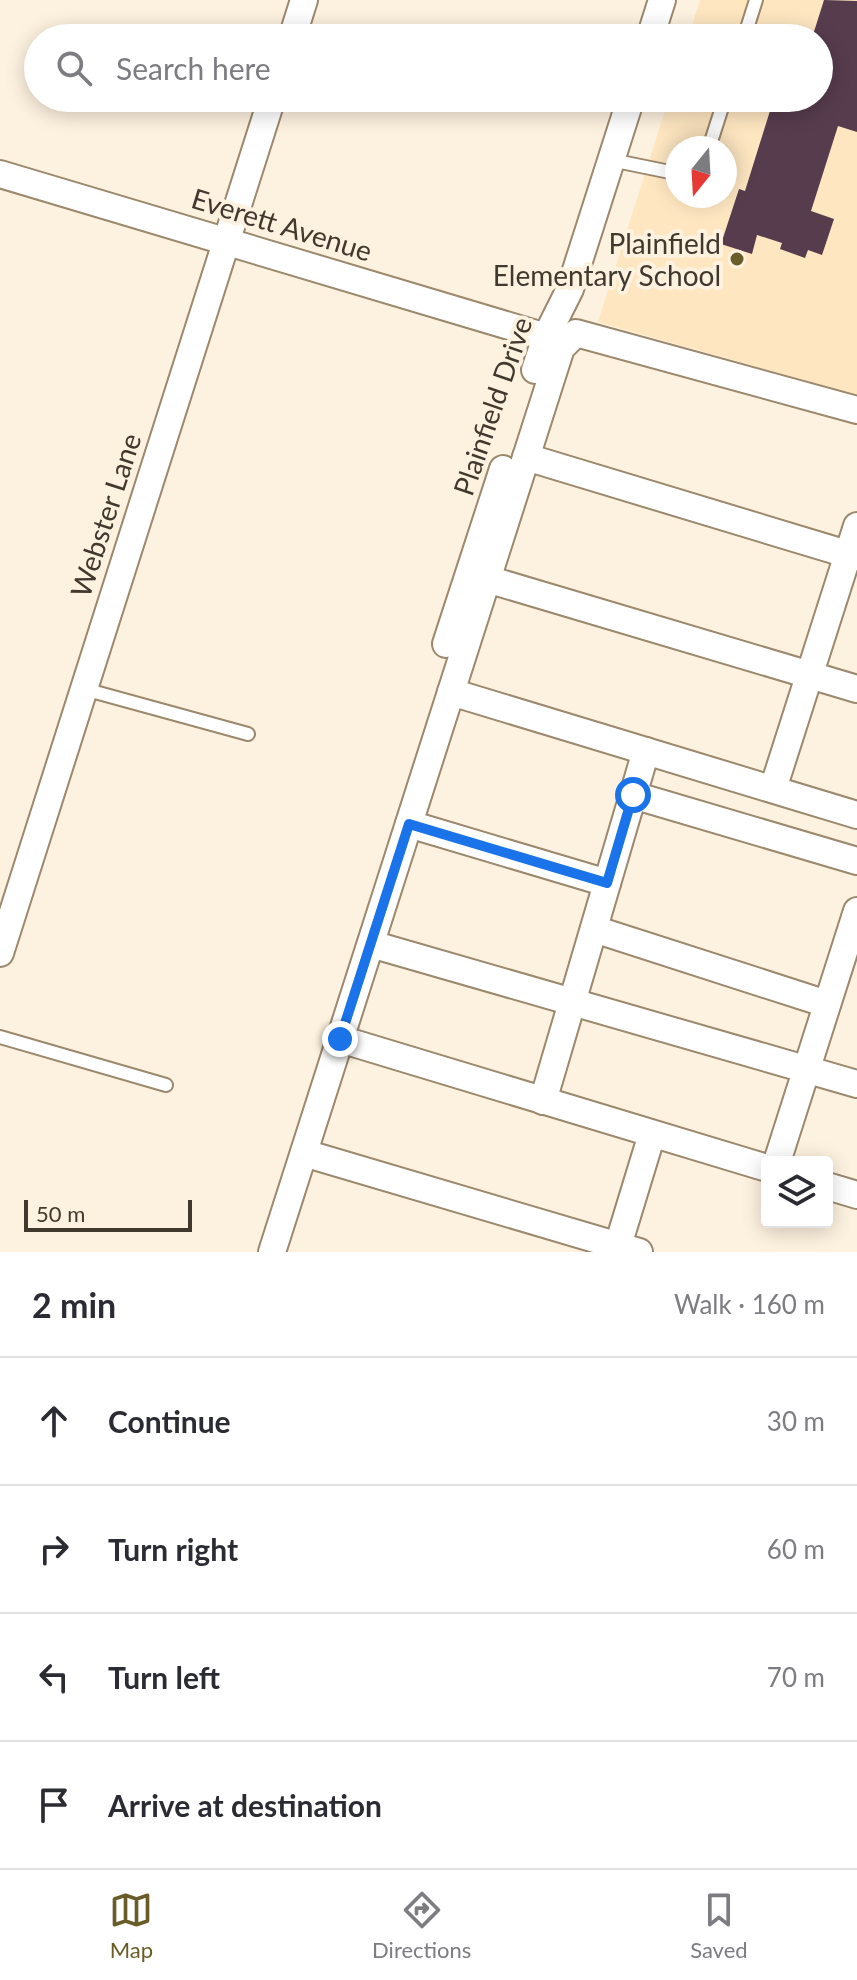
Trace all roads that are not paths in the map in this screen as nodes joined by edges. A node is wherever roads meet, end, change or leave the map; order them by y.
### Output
1 (304, 0) edge
2 (662, 0) edge
3 (756, 0) edge
4 (296, 24) edge
5 (654, 24) edge
6 (748, 24) edge
7 (267, 112) edge
8 (626, 112) edge
9 (721, 112) edge
10 (713, 136) edge
11 (611, 160) junction
12 (665, 171) edge
13 (0, 174) edge
14 (226, 241) junction
15 (546, 337) junction
16 (857, 410) edge
17 (526, 457) junction
18 (857, 526) edge
19 (852, 556) edge
20 (487, 579) junction
21 (446, 644) dead end
22 (809, 675) junction
23 (84, 689) junction
24 (857, 689) edge
25 (451, 692) junction
26 (248, 734) dead end
27 (646, 751) junction
28 (773, 789) junction
29 (633, 795) junction
30 (857, 815) edge
31 (409, 824) junction
32 (857, 861) edge
33 (607, 883) junction
34 (857, 911) edge
35 (594, 929) junction
36 (371, 944) junction
37 (0, 953) edge
38 (850, 957) edge
39 (572, 1002) junction
40 (827, 1004) junction
41 (0, 1037) edge
42 (340, 1039) junction
43 (807, 1069) junction
44 (857, 1084) edge
45 (166, 1085) dead end
46 (543, 1101) junction
47 (652, 1134) junction
48 (304, 1153) junction
49 (779, 1156) edge
50 (761, 1166) edge
51 (833, 1188) edge
52 (857, 1195) edge
53 (624, 1250) edge
54 (272, 1252) edge

1 - 4 street
2 - 5 street
3 - 6 lane
7 - 14 street, Webster Lane
8 - 11 street, Plainfield Drive
9 - 10 lane
11 - 12 lane
11 - 15 street, Plainfield Drive
13 - 14 street, Everett Avenue
14 - 15 street, Everett Avenue
14 - 23 street, Webster Lane
15 - 21 street, Plainfield Drive
16 - 17 street
17 - 19 street
17 - 20 street
18 - 19 street
19 - 22 street
20 - 22 street
20 - 25 street
22 - 24 street
22 - 28 street
23 - 26 lane
23 - 37 street, Webster Lane
25 - 27 street
25 - 31 street
27 - 28 street
27 - 29 street
28 - 30 street
29 - 32 street
29 - 33 street
31 - 33 street
31 - 36 street
33 - 35 street
34 - 38 street
35 - 39 street
35 - 40 street
36 - 39 street
36 - 42 street
38 - 40 street
39 - 43 street
39 - 46 street
40 - 43 street
41 - 45 lane
42 - 46 street
42 - 48 street
43 - 44 street
43 - 49 street
46 - 47 street
47 - 50 street
47 - 53 street
48 - 53 street
48 - 54 street
51 - 52 street

